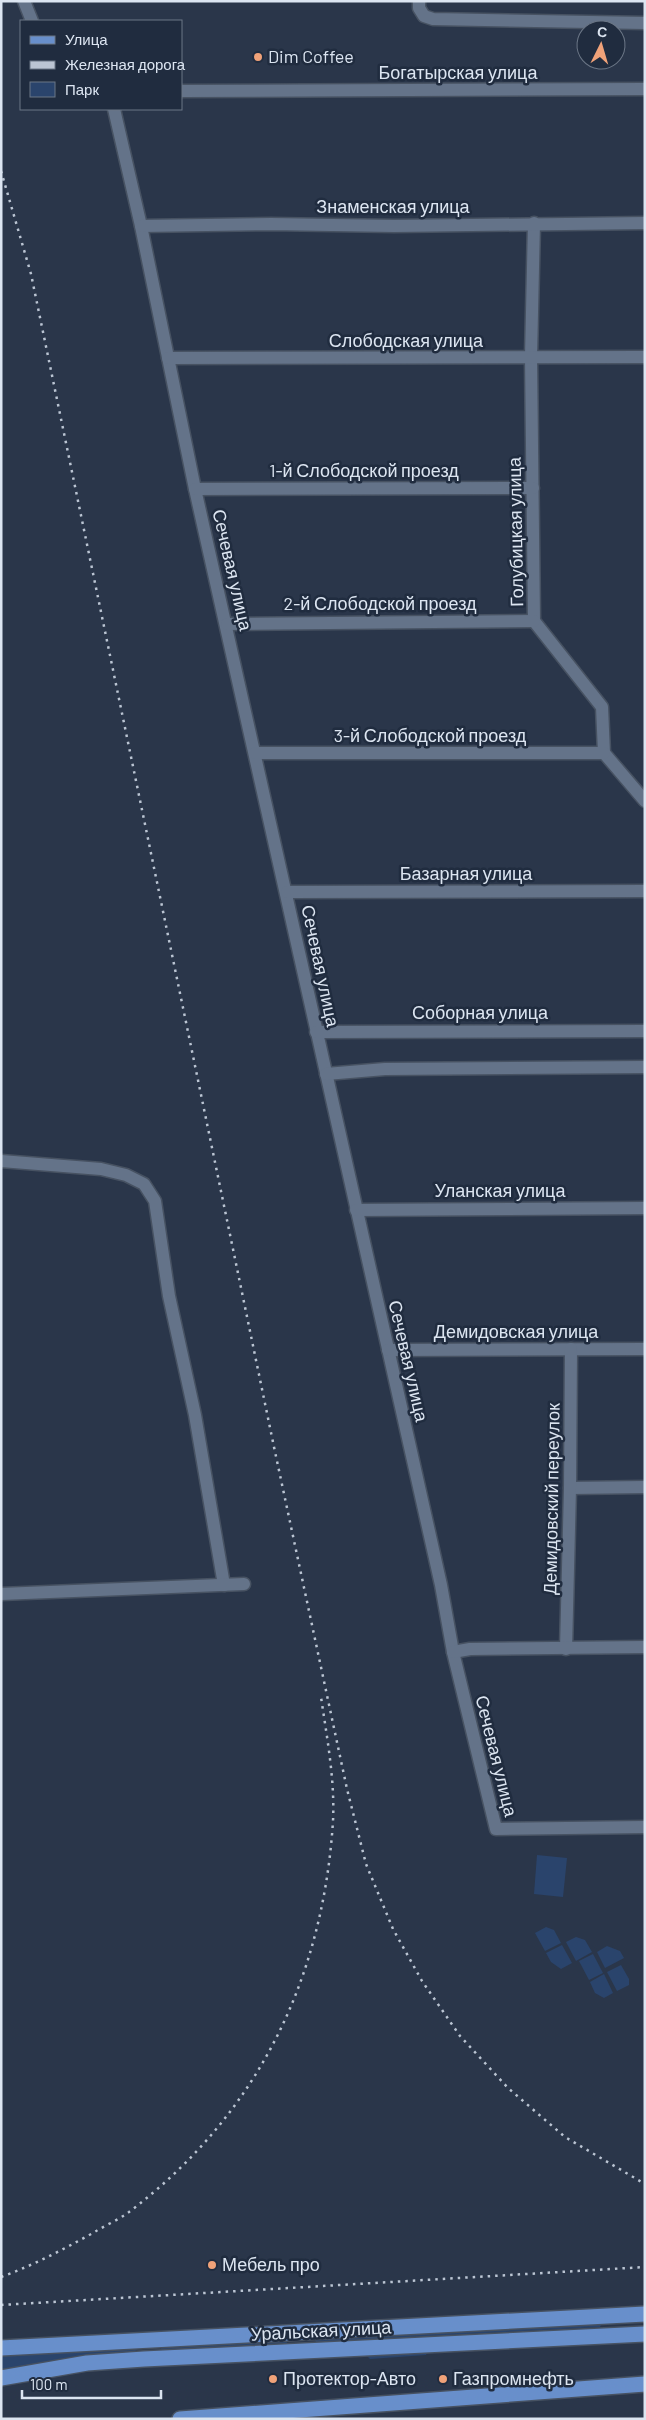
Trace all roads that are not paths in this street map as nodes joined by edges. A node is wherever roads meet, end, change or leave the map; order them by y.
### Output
1 (24, 1) edge
2 (419, 1) edge
3 (32, 20) edge
4 (645, 23) edge
5 (645, 89) edge
6 (182, 91) edge
7 (114, 110) edge
8 (645, 223) edge
9 (534, 224) junction
10 (141, 226) junction
11 (531, 357) junction
12 (645, 357) edge
13 (168, 358) junction
14 (195, 488) junction
15 (533, 488) junction
16 (534, 621) junction
17 (227, 624) junction
18 (604, 753) junction
19 (255, 754) junction
20 (645, 802) edge
21 (645, 891) edge
22 (287, 892) junction
23 (645, 1031) edge
24 (316, 1032) junction
25 (645, 1067) edge
26 (326, 1074) junction
27 (1, 1161) edge
28 (645, 1208) edge
29 (356, 1210) junction
30 (571, 1349) junction
31 (645, 1349) edge
32 (388, 1350) junction
33 (645, 1487) edge
34 (570, 1488) junction
35 (244, 1584) dead end
36 (224, 1586) junction
37 (1, 1594) edge
38 (645, 1647) edge
39 (566, 1649) junction
40 (453, 1652) junction
41 (645, 1827) edge
42 (645, 2314) edge
43 (645, 2334) edge
44 (143, 2340) junction
45 (1, 2348) edge
46 (144, 2359) junction
47 (1, 2378) edge
48 (645, 2384) edge
49 (180, 2419) edge

1 - 3 street
2 - 4 street
5 - 6 street, Богатырская улица
7 - 10 street, Сечевая улица
8 - 9 street, Знаменская улица
9 - 10 street, Знаменская улица
9 - 11 street, Голубицкая улица
10 - 13 street, Сечевая улица
11 - 12 street, Слободская улица
11 - 13 street, Слободская улица
11 - 15 street, Голубицкая улица
13 - 14 street, Сечевая улица
14 - 15 street, 1-й Слободской проезд
14 - 17 street, Сечевая улица
15 - 16 street, Голубицкая улица
16 - 17 street, 2-й Слободской проезд
16 - 18 street, Голубицкая улица
17 - 19 street, Сечевая улица
18 - 19 street, 3-й Слободской проезд
18 - 20 street
19 - 22 street, Сечевая улица
21 - 22 street, Базарная улица
22 - 24 street, Сечевая улица
23 - 24 street, Соборная улица
24 - 26 street, Сечевая улица
25 - 26 street
26 - 29 street, Сечевая улица
27 - 36 street
28 - 29 street, Уланская улица
29 - 32 street, Сечевая улица
30 - 31 street, Демидовская улица
30 - 32 street, Демидовская улица
30 - 34 street, Демидовский переулок
32 - 40 street, Сечевая улица
33 - 34 street
34 - 39 street, Демидовский переулок
35 - 36 street
36 - 37 street
38 - 39 street
39 - 40 street
40 - 41 street, Сечевая улица
42 - 44 main road, Уральская улица
43 - 46 main road, Уральская улица
44 - 45 main road, Уральская улица
44 - 46 main road
46 - 47 main road, Уральская улица
48 - 49 main road

